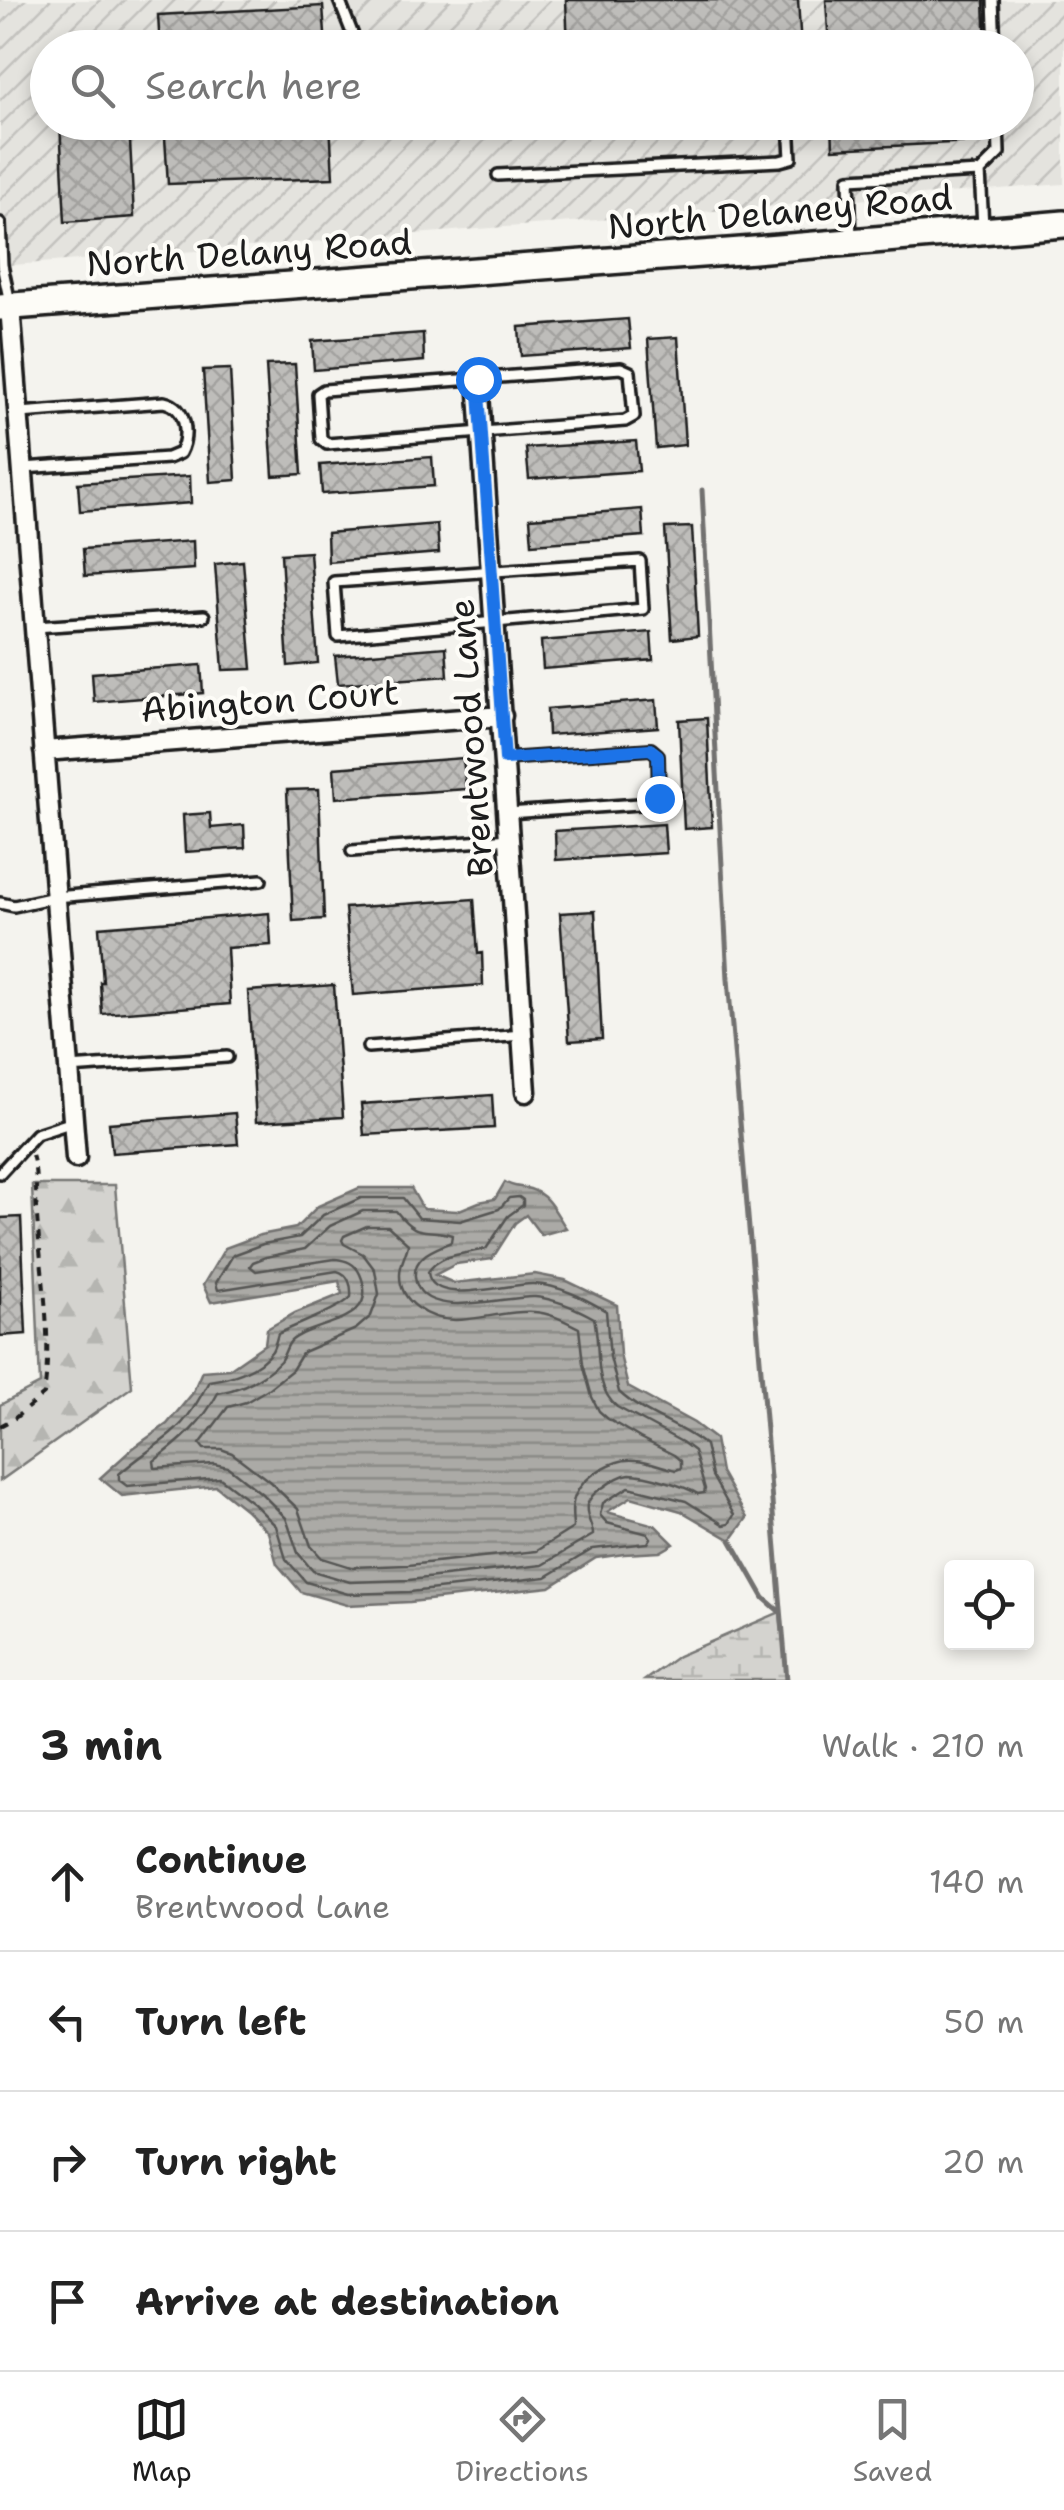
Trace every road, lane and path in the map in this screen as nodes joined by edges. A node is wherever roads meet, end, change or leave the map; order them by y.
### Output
1 (339, 0) edge
2 (993, 0) edge
3 (351, 30) edge
4 (994, 30) edge
5 (790, 140) edge
6 (999, 140) edge
7 (980, 172) junction
8 (498, 175) dead end
9 (0, 223) edge
10 (1064, 224) edge
11 (983, 230) junction
12 (851, 242) junction
13 (503, 269) joint
14 (5, 306) edge
15 (478, 379) junction
16 (18, 413) junction
17 (482, 433) junction
18 (23, 468) junction
19 (492, 572) junction
20 (204, 616) dead end
21 (496, 624) junction
22 (35, 627) junction
23 (502, 716) junction
24 (44, 751) junction
25 (505, 759) junction
26 (508, 813) junction
27 (510, 839) junction
28 (352, 851) dead end
29 (262, 880) dead end
30 (55, 896) junction
31 (0, 903) edge
32 (523, 1035) junction
33 (368, 1047) dead end
34 (226, 1057) dead end
35 (69, 1068) junction
36 (526, 1092) dead end
37 (73, 1122) junction
38 (27, 1144) junction
39 (76, 1158) dead end
40 (0, 1173) edge
41 (0, 1426) edge

1 - 3 lane
2 - 4 lane
5 - 8 lane
6 - 7 lane
7 - 11 lane
7 - 12 lane
9 - 14 lane
10 - 11 street, North Delaney Road
11 - 12 street, North Delaney Road
12 - 13 street, North Delaney Road
13 - 14 street, North Delany Road
14 - 16 street
15 - 17 street, Brentwood Lane
15 - 17 lane
15 - 17 lane
16 - 18 street
16 - 18 lane
17 - 19 street, Brentwood Lane
18 - 22 street
19 - 21 street, Brentwood Lane
19 - 21 lane
19 - 21 lane
20 - 22 lane
21 - 23 street, Brentwood Lane
22 - 24 street
23 - 24 street, Abington Court
23 - 25 street, Brentwood Lane
24 - 30 street
25 - 26 street, Brentwood Lane
25 - 26 lane
26 - 27 street, Brentwood Lane
27 - 28 lane
27 - 32 street, Brentwood Lane
29 - 30 lane
30 - 31 lane
30 - 35 street
32 - 33 lane
32 - 36 street, Brentwood Lane
34 - 35 lane
35 - 37 street
37 - 38 lane
37 - 39 street
38 - 40 lane
38 - 41 path

